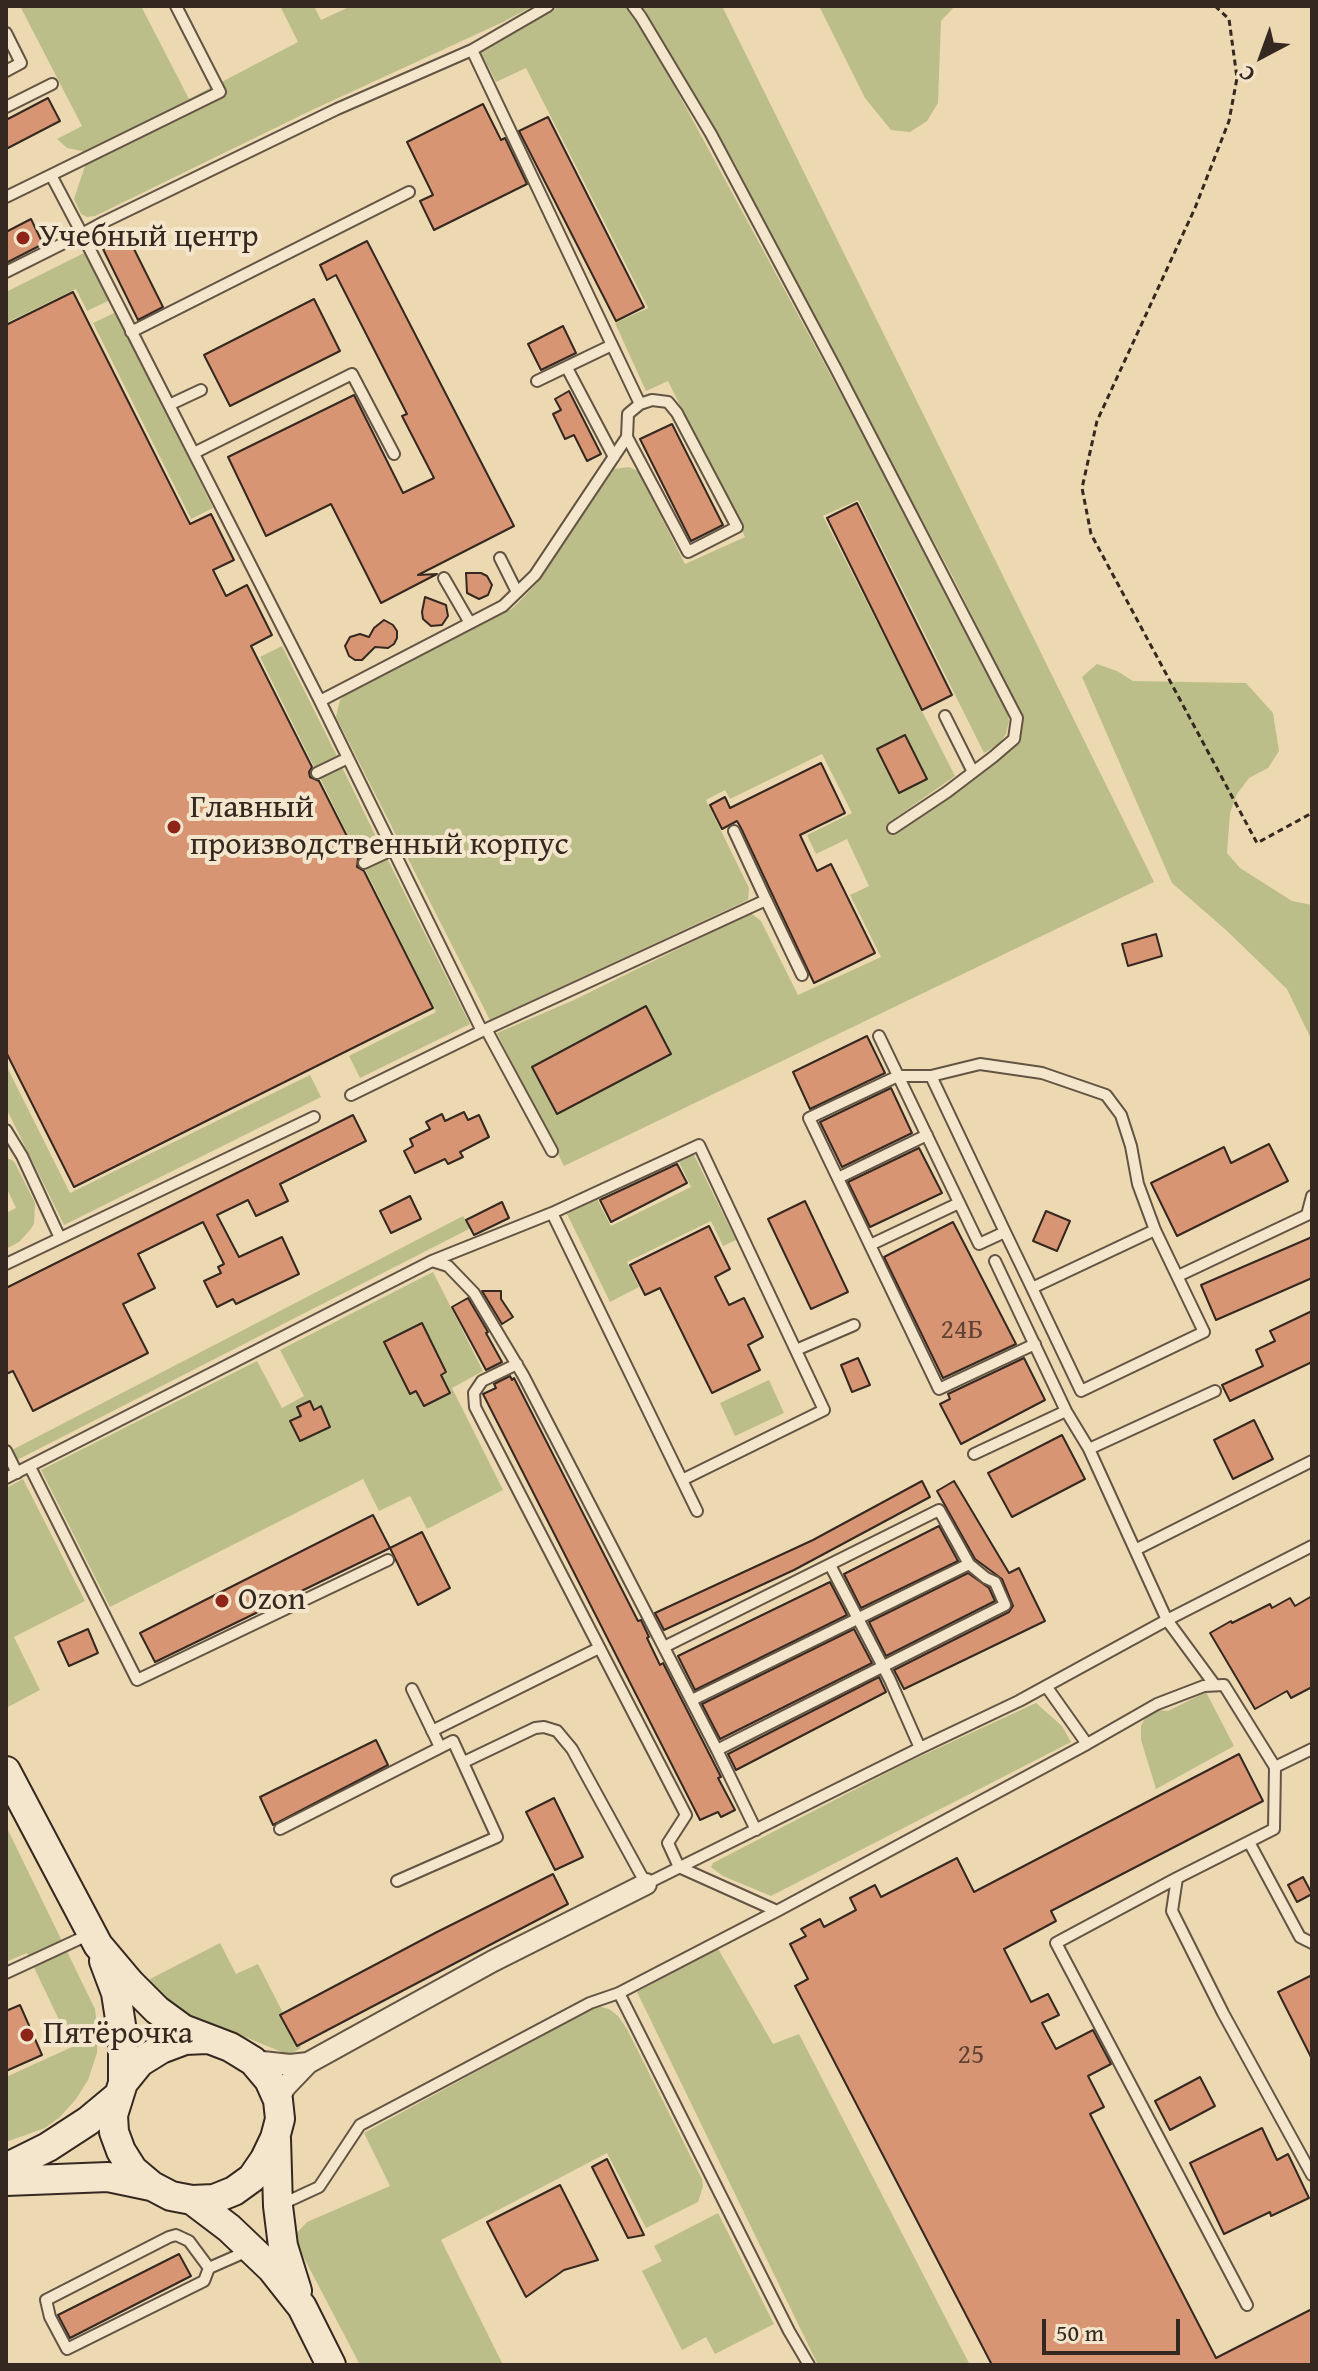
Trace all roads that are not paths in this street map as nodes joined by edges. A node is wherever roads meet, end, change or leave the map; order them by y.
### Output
1 (176, 6) edge
2 (548, 6) edge
3 (633, 6) edge
4 (6, 33) edge
5 (472, 50) junction
6 (6, 71) edge
7 (52, 84) dead end
8 (6, 107) edge
9 (51, 175) junction
10 (409, 192) dead end
11 (6, 197) edge
12 (82, 234) junction
13 (6, 272) edge
14 (131, 332) junction
15 (612, 345) junction
16 (567, 368) junction
17 (537, 381) dead end
18 (201, 390) dead end
19 (640, 404) junction
20 (169, 405) junction
21 (627, 437) junction
22 (194, 453) junction
23 (394, 454) dead end
24 (614, 457) junction
25 (500, 558) dead end
26 (444, 578) dead end
27 (517, 592) junction
28 (470, 623) junction
29 (320, 701) junction
30 (945, 716) dead end
31 (348, 758) junction
32 (973, 772) junction
33 (317, 773) dead end
34 (893, 828) dead end
35 (734, 831) dead end
36 (392, 850) junction
37 (364, 863) dead end
38 (766, 900) junction
39 (802, 975) dead end
40 (484, 1030) junction
41 (879, 1036) dead end
42 (898, 1076) junction
43 (931, 1076) junction
44 (351, 1095) dead end
45 (314, 1117) dead end
46 (6, 1130) edge
47 (927, 1135) junction
48 (9, 1143) edge
49 (552, 1151) dead end
50 (838, 1178) junction
51 (1312, 1196) edge
52 (959, 1203) junction
53 (552, 1213) junction
54 (1155, 1230) junction
55 (1005, 1232) junction
56 (60, 1238) junction
57 (870, 1245) junction
58 (432, 1261) junction
59 (995, 1261) dead end
60 (6, 1264) edge
61 (1178, 1276) junction
62 (1032, 1288) junction
63 (854, 1325) dead end
64 (1035, 1344) junction
65 (796, 1350) junction
66 (517, 1364) junction
67 (1215, 1391) dead end
68 (1066, 1411) junction
69 (1089, 1449) junction
70 (6, 1451) edge
71 (974, 1454) dead end
72 (1312, 1461) edge
73 (30, 1467) junction
74 (17, 1473) junction
75 (6, 1478) edge
76 (682, 1480) junction
77 (697, 1511) dead end
78 (1312, 1546) edge
79 (1135, 1550) junction
80 (388, 1560) dead end
81 (969, 1564) junction
82 (830, 1565) junction
83 (857, 1617) junction
84 (1167, 1620) junction
85 (664, 1647) junction
86 (599, 1648) junction
87 (883, 1666) junction
88 (1214, 1684) junction
89 (1046, 1686) junction
90 (412, 1689) dead end
91 (692, 1700) junction
92 (432, 1731) junction
93 (1087, 1744) junction
94 (440, 1747) junction
95 (920, 1748) junction
96 (1312, 1749) edge
97 (717, 1750) junction
98 (464, 1762) junction
99 (1275, 1767) junction
100 (6, 1771) edge
101 (280, 1829) dead end
102 (756, 1830) junction
103 (1249, 1842) junction
104 (679, 1867) junction
105 (1177, 1878) junction
106 (397, 1881) dead end
107 (646, 1884) junction
108 (777, 1911) junction
109 (95, 1939) junction
110 (1312, 1943) edge
111 (6, 1973) edge
112 (619, 1993) junction
113 (207, 2039) junction
114 (253, 2061) junction
115 (308, 2063) junction
116 (120, 2090) junction
117 (278, 2100) junction
118 (275, 2138) junction
119 (6, 2168) edge
120 (1312, 2175) edge
121 (6, 2181) edge
122 (152, 2186) junction
123 (192, 2200) junction
124 (278, 2206) junction
125 (252, 2249) junction
126 (209, 2268) junction
127 (1247, 2305) dead end
128 (302, 2307) junction
129 (331, 2365) edge
130 (809, 2365) edge

1 - 9 lane
2 - 5 lane
3 - 32 lane
4 - 6 lane
5 - 12 lane
5 - 15 lane
7 - 8 lane
9 - 11 lane
9 - 12 lane
10 - 14 lane
12 - 13 lane
12 - 14 lane
14 - 20 lane
15 - 16 lane
15 - 19 lane
16 - 17 lane
16 - 24 lane
18 - 20 lane
19 - 21 lane
19 - 21 lane
20 - 22 lane
21 - 24 lane
22 - 23 lane
22 - 29 lane
24 - 27 lane
25 - 27 lane
26 - 28 lane
27 - 28 lane
28 - 29 lane
29 - 31 lane
30 - 32 lane
31 - 33 lane
31 - 36 lane
32 - 34 lane
35 - 38 lane
36 - 37 lane
36 - 40 lane
38 - 39 lane
38 - 40 lane
40 - 44 lane
40 - 49 lane
41 - 42 lane
42 - 43 lane
42 - 47 lane
42 - 50 lane
43 - 54 lane
43 - 55 lane
45 - 56 lane
46 - 48 lane
47 - 50 lane
47 - 52 lane
48 - 56 lane
50 - 57 lane
51 - 61 lane
52 - 55 lane
52 - 57 lane
53 - 58 lane
53 - 65 lane
53 - 76 lane
54 - 61 lane
54 - 62 lane
55 - 62 lane
56 - 60 lane
57 - 64 lane
58 - 66 lane
58 - 73 lane
59 - 64 lane
61 - 62 lane
63 - 65 lane
64 - 68 lane
65 - 76 lane
66 - 85 lane
66 - 86 lane
67 - 69 lane
68 - 69 lane
68 - 71 lane
69 - 79 lane
70 - 74 lane
72 - 79 lane
73 - 74 lane
73 - 80 lane
74 - 75 lane
76 - 77 lane
78 - 84 lane
79 - 84 lane
81 - 82 lane
81 - 83 lane
81 - 87 lane
82 - 83 lane
82 - 85 lane
83 - 87 lane
83 - 91 lane
84 - 88 lane
84 - 89 lane
85 - 91 lane
86 - 92 lane
86 - 104 lane
87 - 95 lane
87 - 97 lane
88 - 93 lane
88 - 99 lane
89 - 93 lane
89 - 95 lane
90 - 92 lane
91 - 97 lane
92 - 94 lane
93 - 108 lane
94 - 98 lane
94 - 101 lane
95 - 102 lane
96 - 99 lane
97 - 102 lane
98 - 106 lane
98 - 107 lane
99 - 103 lane
100 - 109 main road
102 - 104 lane
103 - 105 lane
103 - 110 lane
104 - 107 lane
104 - 108 lane
105 - 120 lane
105 - 127 lane
107 - 115 street
108 - 112 lane
109 - 111 lane
109 - 113 main road
109 - 116 main road
112 - 124 lane
112 - 130 lane
113 - 114 main road
113 - 116 main road
114 - 115 street
114 - 117 main road
115 - 117 street
116 - 119 main road
116 - 122 main road
117 - 118 main road
118 - 123 main road
118 - 124 main road
121 - 122 main road
122 - 123 main road
123 - 125 main road
124 - 128 main road
125 - 126 lane
125 - 128 main road
126 - 126 lane
128 - 129 main road

